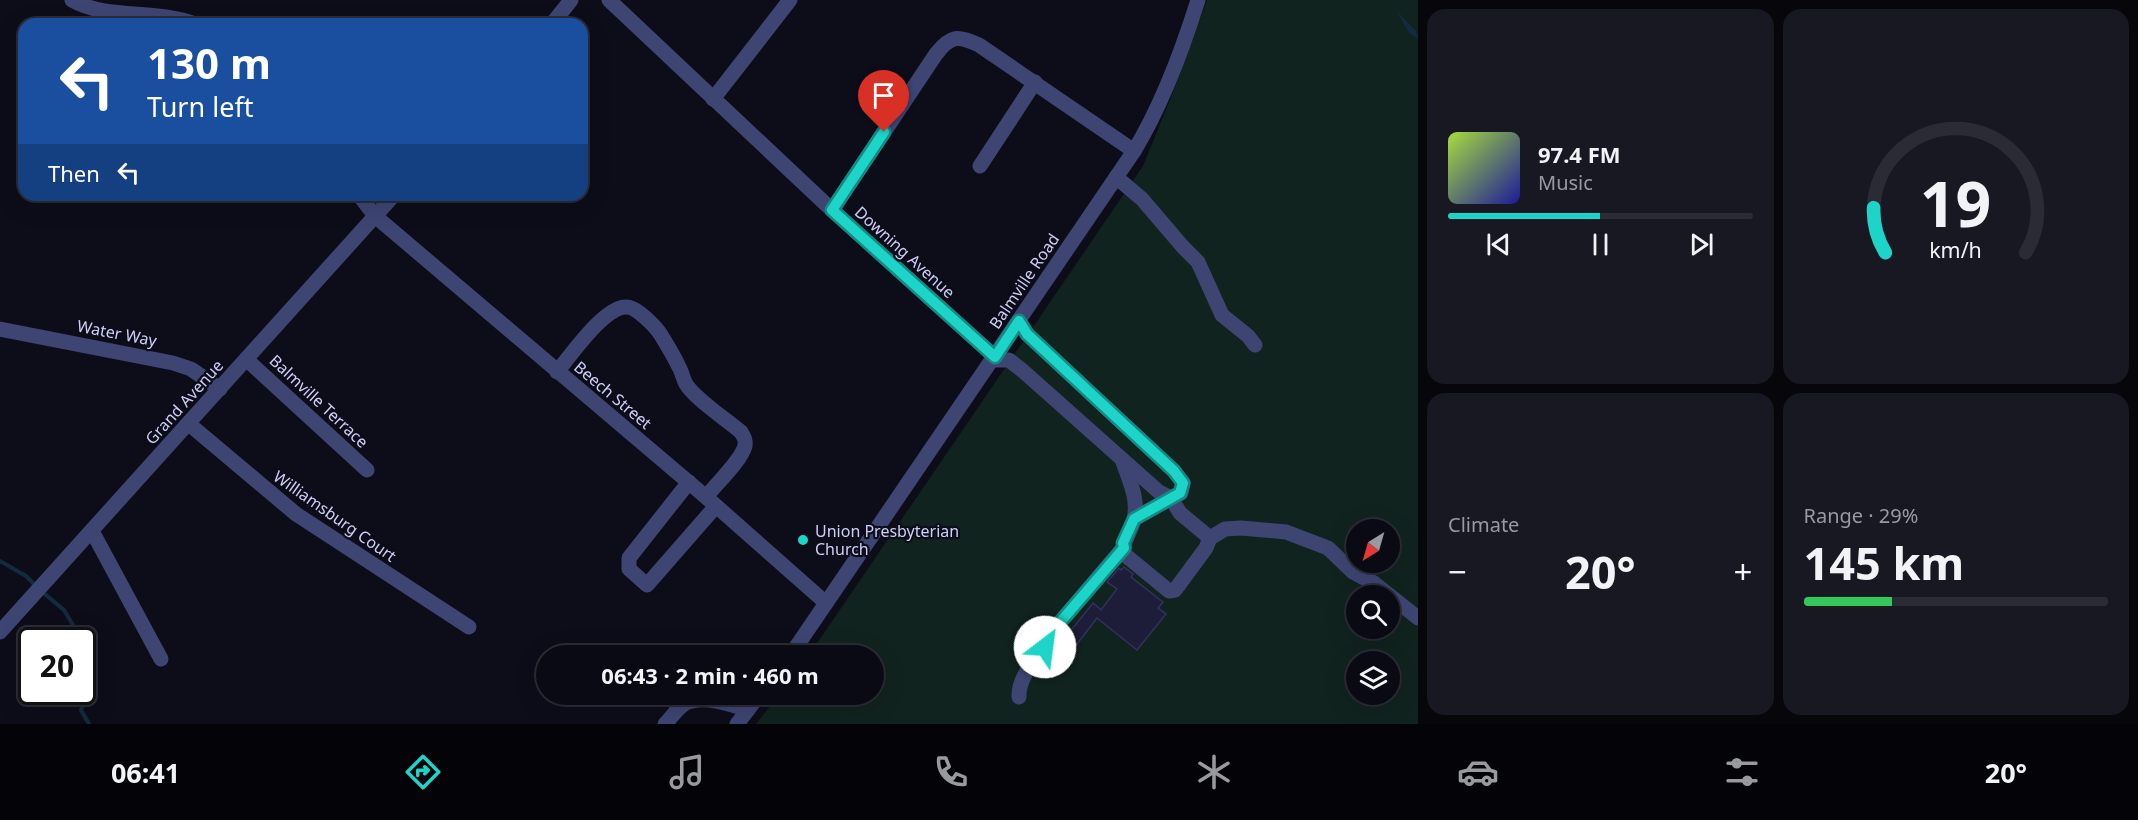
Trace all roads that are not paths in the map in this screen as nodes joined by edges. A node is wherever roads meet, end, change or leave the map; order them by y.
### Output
1 (72, 0) edge
2 (571, 0) edge
3 (609, 0) edge
4 (790, 0) edge
5 (1198, 0) edge
6 (171, 18) edge
7 (557, 18) edge
8 (1035, 82) junction
9 (713, 99) junction
10 (1134, 151) junction
11 (980, 166) dead end
12 (1116, 177) junction
13 (364, 201) edge
14 (389, 201) edge
15 (832, 210) junction
16 (375, 216) junction
17 (1019, 321) junction
18 (0, 329) edge
19 (1255, 345) dead end
20 (246, 359) junction
21 (994, 359) junction
22 (557, 372) junction
23 (220, 389) junction
24 (189, 424) junction
25 (1122, 459) junction
26 (367, 470) dead end
27 (689, 482) junction
28 (1171, 498) junction
29 (711, 501) junction
30 (1134, 519) junction
31 (92, 531) junction
32 (1210, 538) junction
33 (1124, 548) junction
34 (826, 603) junction
35 (1418, 618) edge
36 (469, 627) dead end
37 (0, 632) edge
38 (797, 645) edge
39 (161, 659) dead end
40 (1019, 697) dead end
41 (752, 705) edge
42 (748, 710) junction
43 (665, 724) edge
44 (737, 724) edge

1 - 6 street
2 - 7 street
3 - 9 street, Downing Avenue
4 - 9 street
5 - 10 street, Balmville Road
8 - 10 street
8 - 11 street
8 - 15 street
9 - 15 street, Downing Avenue
10 - 12 street, Balmville Road
12 - 17 street, Balmville Road
12 - 19 street
13 - 16 street, Beech Street
14 - 16 street, Grand Avenue
15 - 21 street, Downing Avenue
16 - 20 street, Grand Avenue
16 - 22 street, Beech Street
17 - 21 street, Balmville Road
17 - 28 street
18 - 23 street, Water Way
20 - 23 street, Grand Avenue
20 - 26 street, Balmville Terrace
21 - 25 street
21 - 34 street, Balmville Road
22 - 27 street, Beech Street
22 - 29 street
23 - 24 street, Grand Avenue
24 - 31 street, Grand Avenue
24 - 36 street, Williamsburg Court
25 - 28 street
25 - 30 street
27 - 29 street, Beech Street
27 - 29 street
28 - 30 street
28 - 32 street
29 - 34 street, Beech Street
30 - 33 street
31 - 37 street, Grand Avenue
31 - 39 street
32 - 33 street
32 - 35 street
33 - 40 street
34 - 38 street, Balmville Road
41 - 42 street
42 - 43 street
42 - 44 street

